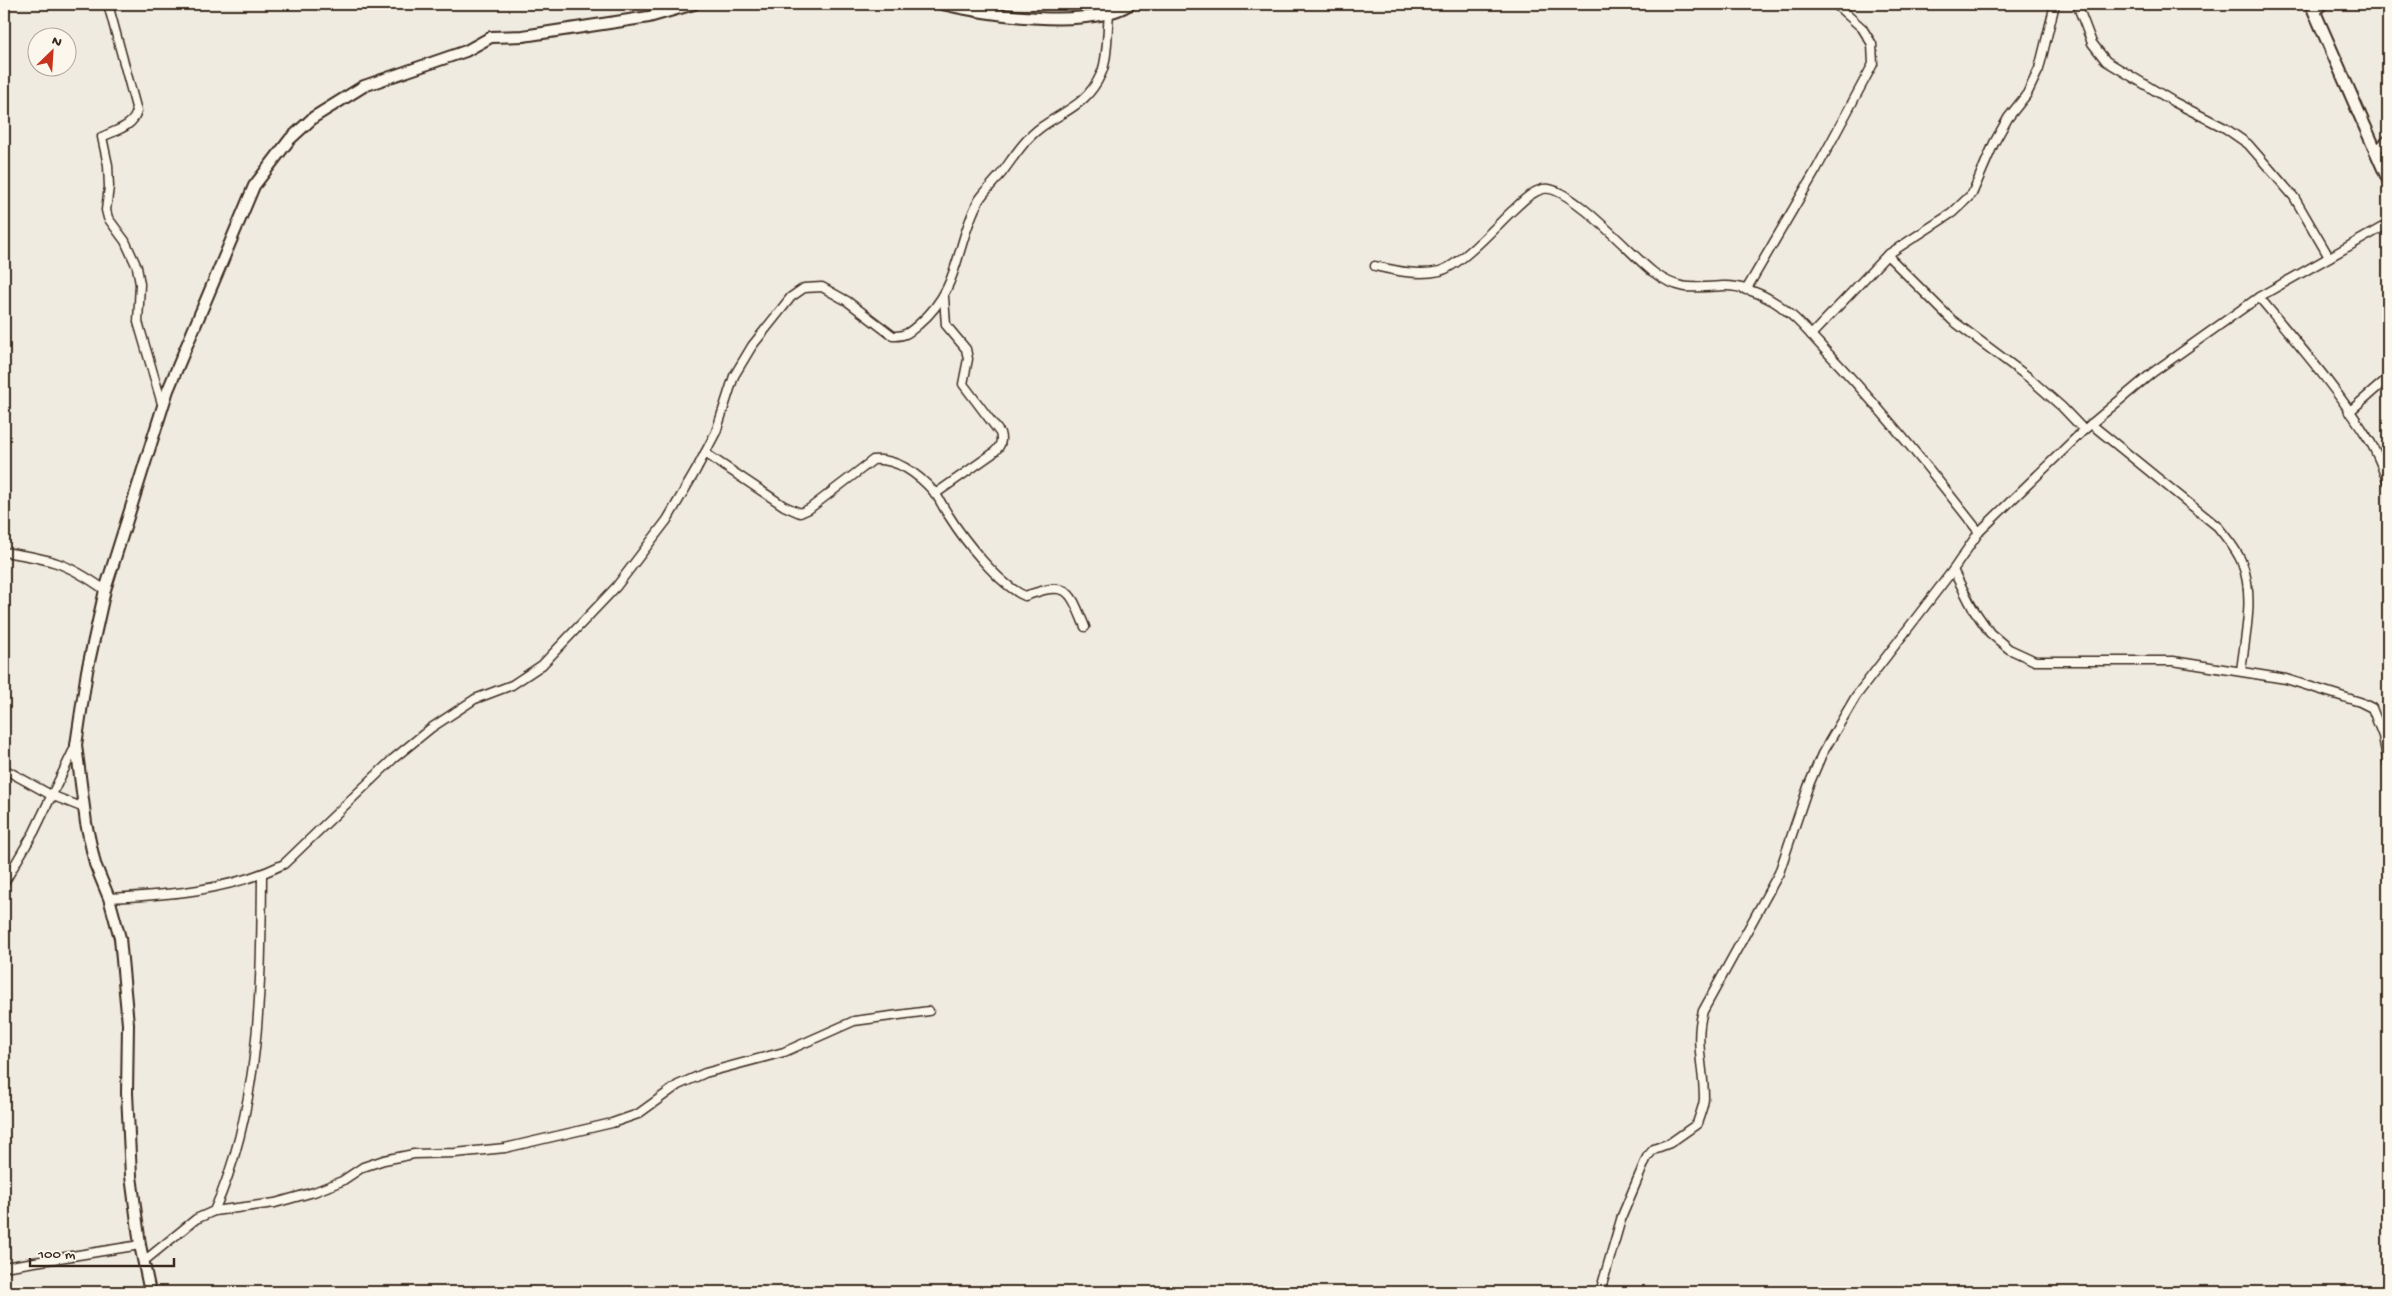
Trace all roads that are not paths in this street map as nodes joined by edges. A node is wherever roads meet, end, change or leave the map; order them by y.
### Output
1 (108, 4) edge
2 (694, 4) edge
3 (942, 4) edge
4 (1130, 4) edge
5 (1835, 4) edge
6 (2055, 4) edge
7 (2077, 4) edge
8 (2324, 4) edge
9 (2313, 8) edge
10 (1109, 14) junction
11 (2388, 139) edge
12 (2377, 150) junction
13 (2388, 179) edge
14 (2388, 224) edge
15 (1887, 255) junction
16 (2329, 258) junction
17 (1375, 266) dead end
18 (1746, 290) junction
19 (944, 297) junction
20 (2259, 297) junction
21 (1811, 335) junction
22 (2388, 378) edge
23 (163, 407) junction
24 (2349, 412) junction
25 (2091, 424) junction
26 (2084, 430) junction
27 (705, 453) junction
28 (2388, 482) edge
29 (935, 494) junction
30 (1979, 532) junction
31 (4, 552) edge
32 (1953, 570) junction
33 (105, 590) junction
34 (1085, 627) dead end
35 (2241, 671) junction
36 (76, 745) junction
37 (2388, 764) edge
38 (4, 769) edge
39 (51, 795) junction
40 (84, 808) junction
41 (262, 875) junction
42 (4, 883) edge
43 (109, 898) junction
44 (929, 1011) dead end
45 (214, 1211) junction
46 (140, 1245) junction
47 (144, 1261) junction
48 (4, 1267) edge
49 (150, 1292) edge
50 (1600, 1292) edge

1 - 23 street
2 - 23 street
3 - 10 street
4 - 10 street
5 - 18 street
6 - 15 street
7 - 16 street
8 - 9 street
9 - 12 main road
10 - 19 street
11 - 12 street
12 - 13 main road
14 - 16 street
15 - 21 street
15 - 26 street
16 - 20 street
17 - 18 street
18 - 21 street
19 - 27 street
19 - 29 street
20 - 24 street
20 - 25 street
21 - 30 street
22 - 24 street
23 - 33 street
24 - 28 street
25 - 26 street
25 - 35 street
26 - 30 street
27 - 29 street
27 - 41 street
29 - 34 street
30 - 32 street
31 - 33 street
32 - 35 street
32 - 50 street
33 - 36 street
35 - 37 street
36 - 39 street
36 - 40 street
38 - 39 street
39 - 40 street
39 - 42 street
40 - 43 street
41 - 43 street
41 - 45 street
43 - 46 street
44 - 45 street
45 - 47 street
46 - 47 street
46 - 48 street
47 - 49 street

